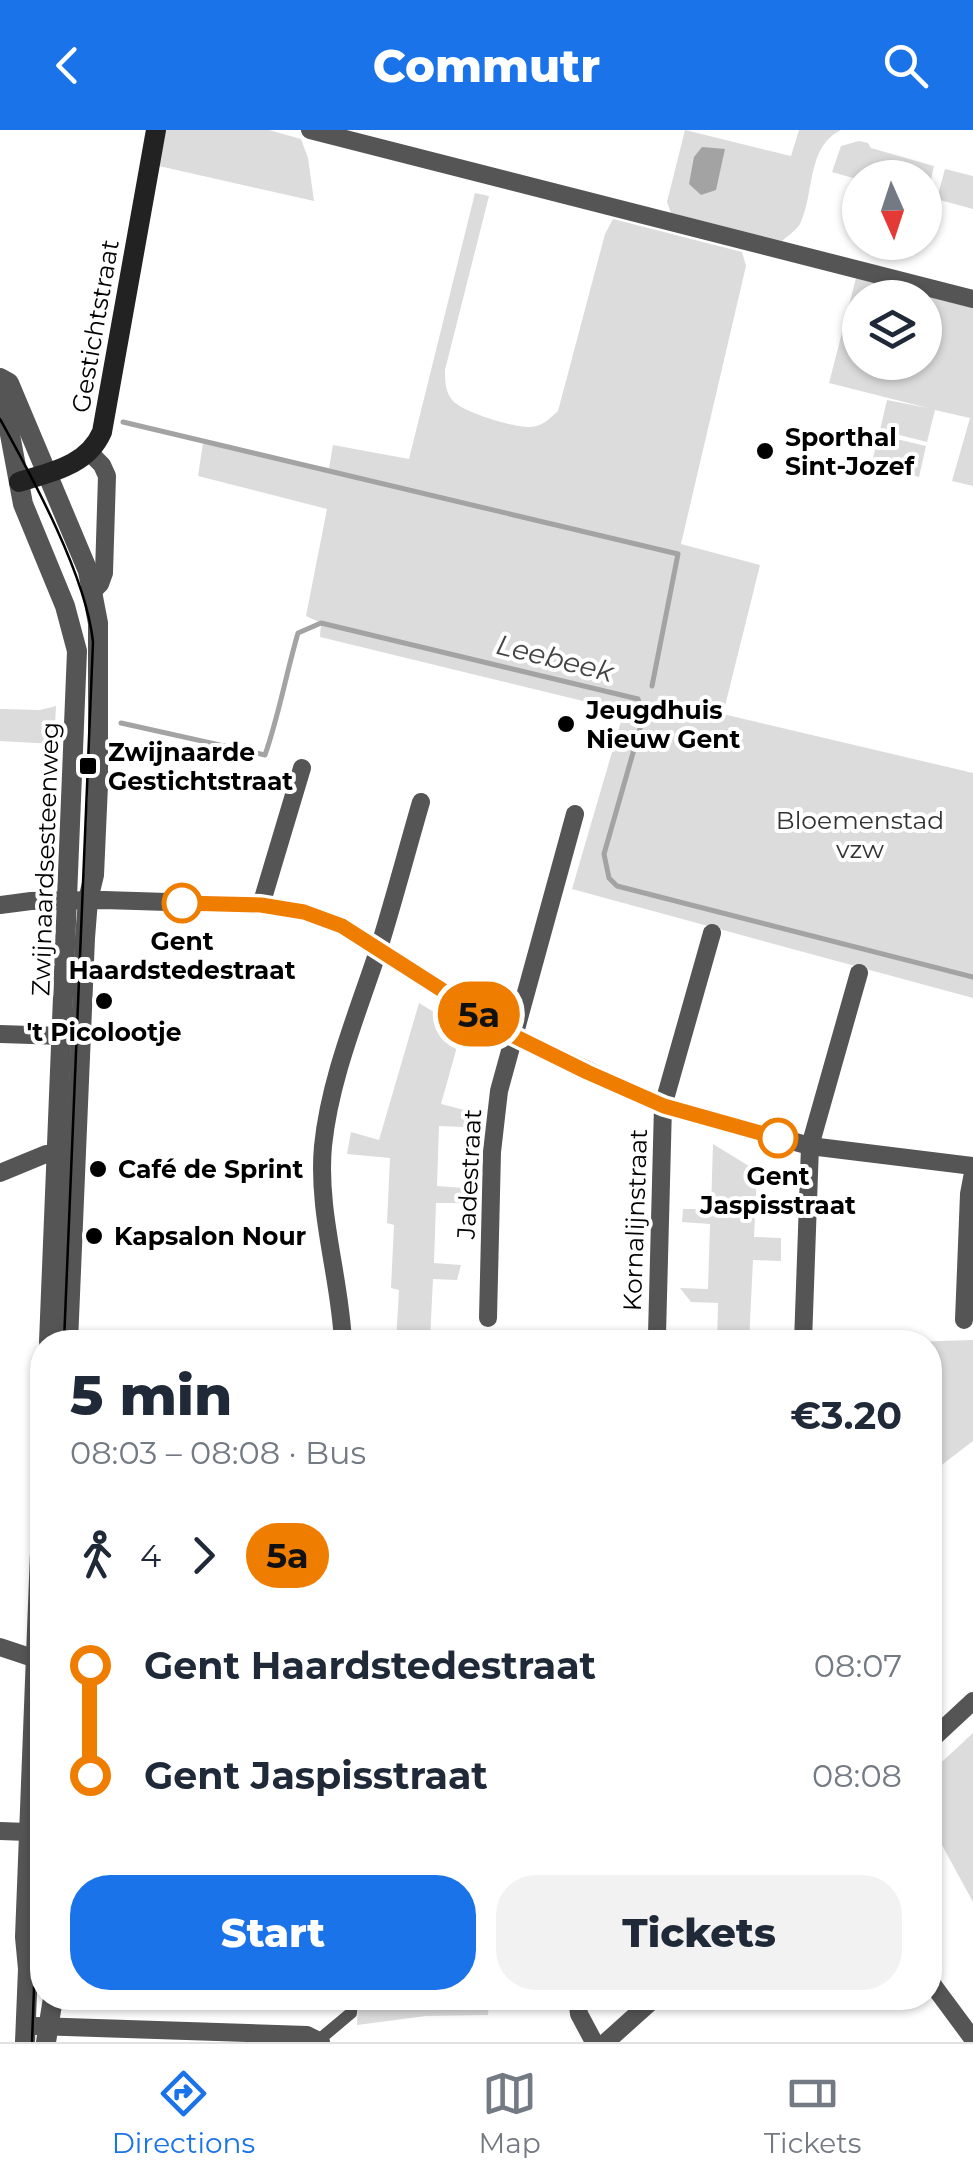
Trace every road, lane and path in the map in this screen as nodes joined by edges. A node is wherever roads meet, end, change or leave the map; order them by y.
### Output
1 (156, 130) edge
2 (310, 130) edge
3 (973, 300) edge
4 (0, 378) edge
5 (0, 390) edge
6 (90, 452) junction
7 (12, 467) edge
8 (48, 473) junction
9 (92, 591) junction
10 (302, 768) dead end
11 (421, 802) dead end
12 (574, 814) dead end
13 (78, 900) junction
14 (0, 905) edge
15 (261, 905) junction
16 (712, 932) dead end
17 (378, 951) junction
18 (860, 972) dead end
19 (0, 1034) edge
20 (62, 1036) junction
21 (514, 1036) junction
22 (664, 1106) junction
23 (810, 1146) junction
24 (58, 1154) junction
25 (973, 1169) edge
26 (0, 1172) edge
27 (488, 1318) dead end
28 (964, 1320) dead end
29 (51, 1330) edge
30 (68, 1330) edge
31 (341, 1330) edge
32 (657, 1330) edge
33 (803, 1330) edge
34 (0, 1647) edge
35 (30, 1657) edge
36 (973, 1702) edge
37 (942, 1731) edge
38 (30, 1789) edge
39 (0, 1831) edge
40 (28, 1832) junction
41 (942, 1998) edge
42 (350, 2010) edge
43 (578, 2010) edge
44 (642, 2010) edge
45 (25, 2034) edge
46 (47, 2034) edge
47 (973, 2039) edge
48 (321, 2041) edge
49 (594, 2042) edge
50 (606, 2042) edge

1 - 6 main road, Gestichtstraat
2 - 3 street
4 - 8 street, Zwijnaardsesteenweg
5 - 7 street, Zwijnaardsesteenweg
6 - 8 main road
6 - 9 street, Zwijnaardsesteenweg
7 - 8 main road
7 - 13 street, Zwijnaardsesteenweg
8 - 9 street, Zwijnaardsesteenweg
9 - 13 street, Zwijnaardsesteenweg
10 - 15 street
11 - 17 street
12 - 21 street, Jadestraat
13 - 14 street
13 - 15 street
13 - 20 street, Zwijnaardsesteenweg
13 - 30 street, Zwijnaardsesteenweg
15 - 17 street
16 - 22 street, Kornalijnstraat
17 - 21 street
17 - 31 street
18 - 23 street
19 - 20 street
20 - 24 street, Zwijnaardsesteenweg
21 - 22 street
21 - 27 street, Jadestraat
22 - 23 street
22 - 32 street, Kornalijnstraat
23 - 25 street
23 - 33 street
24 - 26 street
24 - 29 street, Zwijnaardsesteenweg
25 - 28 street
34 - 35 street
36 - 37 street
38 - 40 street
39 - 40 street
40 - 45 street
41 - 47 street
42 - 48 street
43 - 49 street
44 - 50 street
45 - 46 street
46 - 48 street

